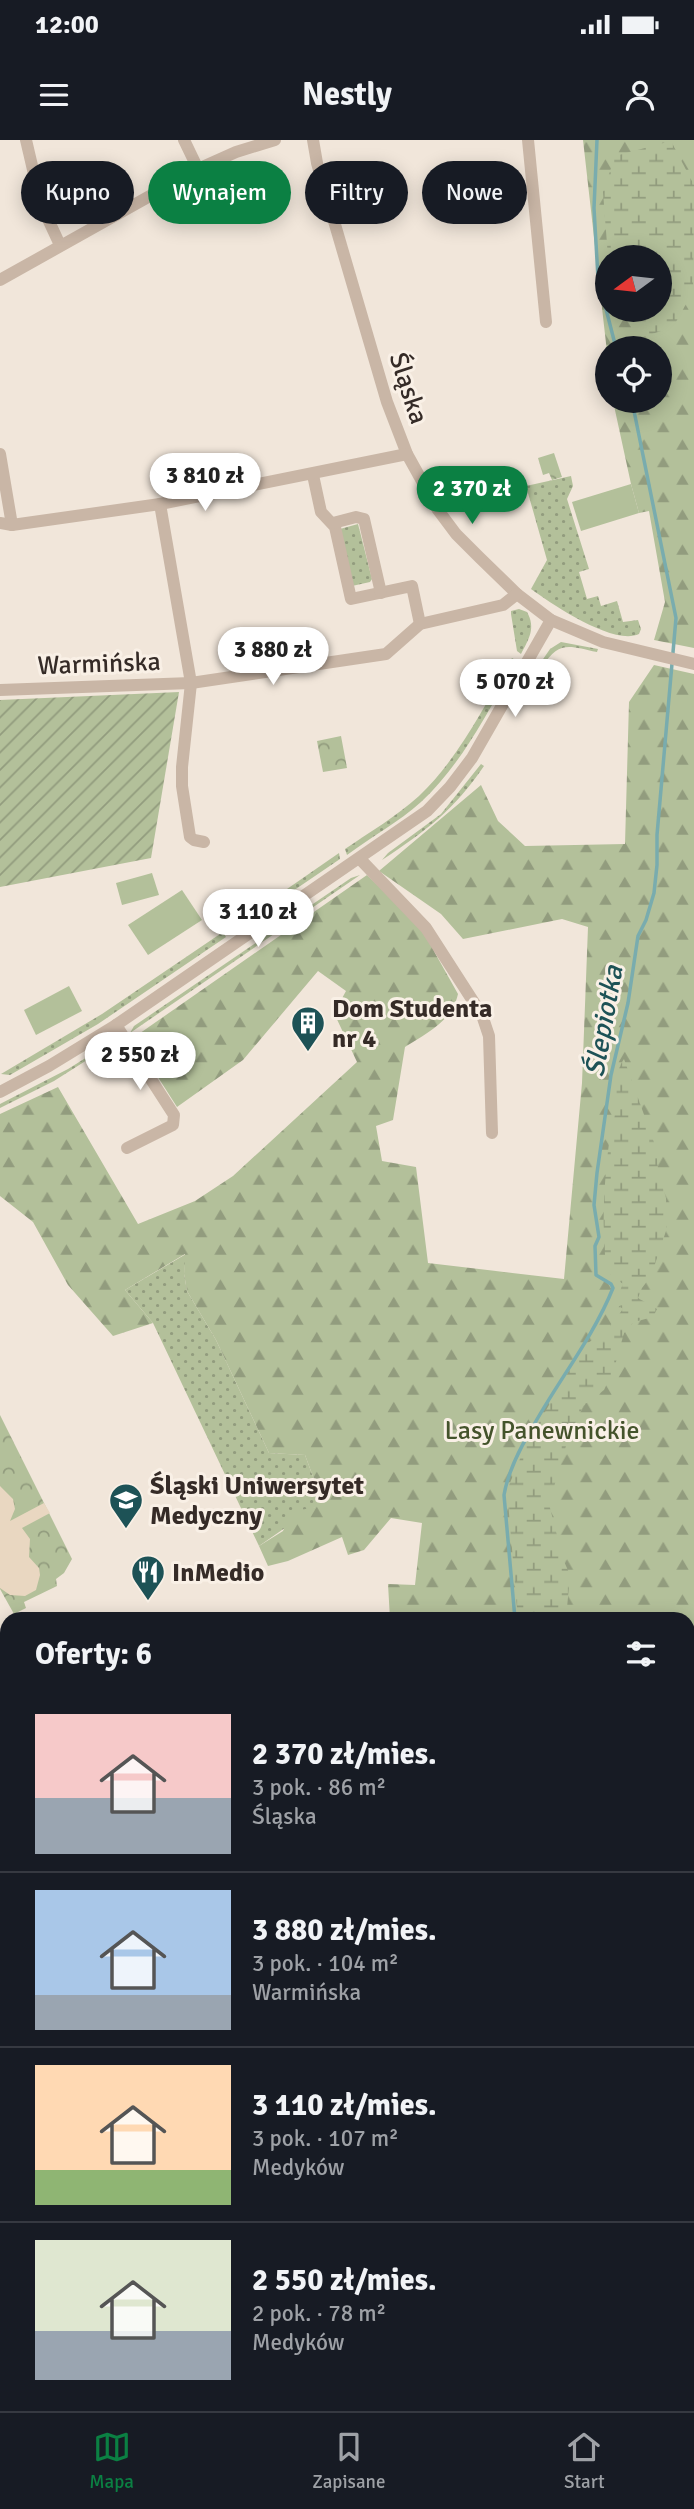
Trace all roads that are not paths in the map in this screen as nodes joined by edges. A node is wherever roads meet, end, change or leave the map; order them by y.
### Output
1 (26, 140) edge
2 (184, 140) edge
3 (275, 140) edge
4 (313, 140) edge
5 (528, 140) edge
6 (194, 161) edge
7 (216, 161) edge
8 (148, 197) edge
9 (60, 246) junction
10 (0, 279) edge
11 (546, 322) dead end
12 (0, 454) edge
13 (407, 454) junction
14 (313, 475) junction
15 (160, 504) junction
16 (333, 523) junction
17 (6, 524) edge
18 (381, 593) junction
19 (517, 594) junction
20 (551, 620) junction
21 (420, 624) junction
22 (689, 663) edge
23 (191, 683) junction
24 (0, 690) edge
25 (204, 842) dead end
26 (360, 859) junction
27 (116, 1025) junction
28 (0, 1092) edge
29 (492, 1133) dead end
30 (127, 1148) dead end

1 - 9 street
2 - 6 street
3 - 7 street
4 - 13 street, Śląska
5 - 11 street
8 - 9 street
9 - 10 street
12 - 17 street
13 - 14 street
13 - 19 street, Śląska
14 - 15 street
14 - 16 street
15 - 17 street
15 - 23 street
16 - 18 street
16 - 18 street
18 - 21 street
19 - 20 street, Śląska
19 - 21 street, Warmińska
20 - 22 street, Śląska
20 - 26 street
21 - 23 street, Warmińska
23 - 24 street, Warmińska
23 - 25 street
26 - 27 street
26 - 29 street
27 - 28 street
27 - 30 street

